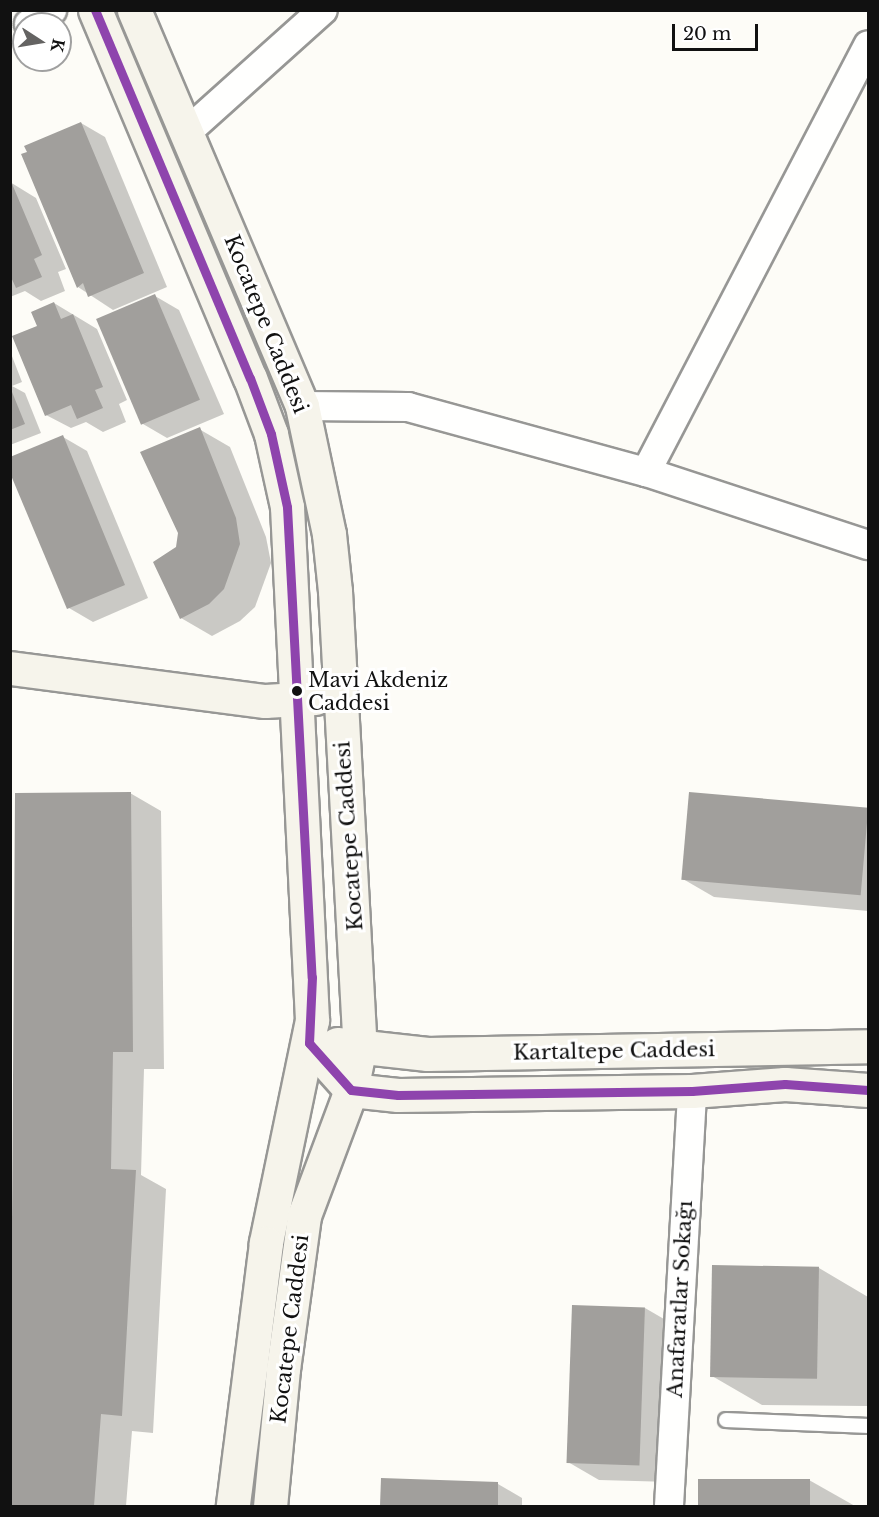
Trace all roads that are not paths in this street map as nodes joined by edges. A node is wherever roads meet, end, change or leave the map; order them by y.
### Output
1 (95, 10) edge
2 (134, 10) edge
3 (323, 10) edge
4 (868, 45) edge
5 (188, 131) junction
6 (302, 406) junction
7 (646, 472) junction
8 (868, 545) edge
9 (10, 668) edge
10 (340, 695) junction
11 (295, 700) junction
12 (309, 1043) junction
13 (360, 1046) junction
14 (868, 1046) edge
15 (351, 1090) junction
16 (868, 1090) edge
17 (692, 1091) junction
18 (726, 1420) dead end
19 (868, 1426) edge
20 (233, 1506) edge
21 (270, 1506) edge
22 (669, 1506) edge

1 - 11 main road, Kocatepe Caddesi
2 - 5 main road, Kocatepe Caddesi
3 - 5 street
4 - 7 street
5 - 6 main road, Kocatepe Caddesi
6 - 7 street
6 - 10 main road, Kocatepe Caddesi
7 - 8 street
9 - 11 main road
10 - 11 main road
10 - 13 main road, Kocatepe Caddesi
11 - 12 main road, Kocatepe Caddesi
12 - 13 main road, Kartaltepe Caddesi
12 - 15 main road
12 - 20 main road, Kocatepe Caddesi
13 - 14 main road, Kartaltepe Caddesi
13 - 15 main road, Kocatepe Caddesi
15 - 17 main road, Kartaltepe Caddesi
15 - 21 main road, Kocatepe Caddesi
16 - 17 main road, Kartaltepe Caddesi
17 - 22 street, Anafaratlar Sokağı
18 - 19 lane

